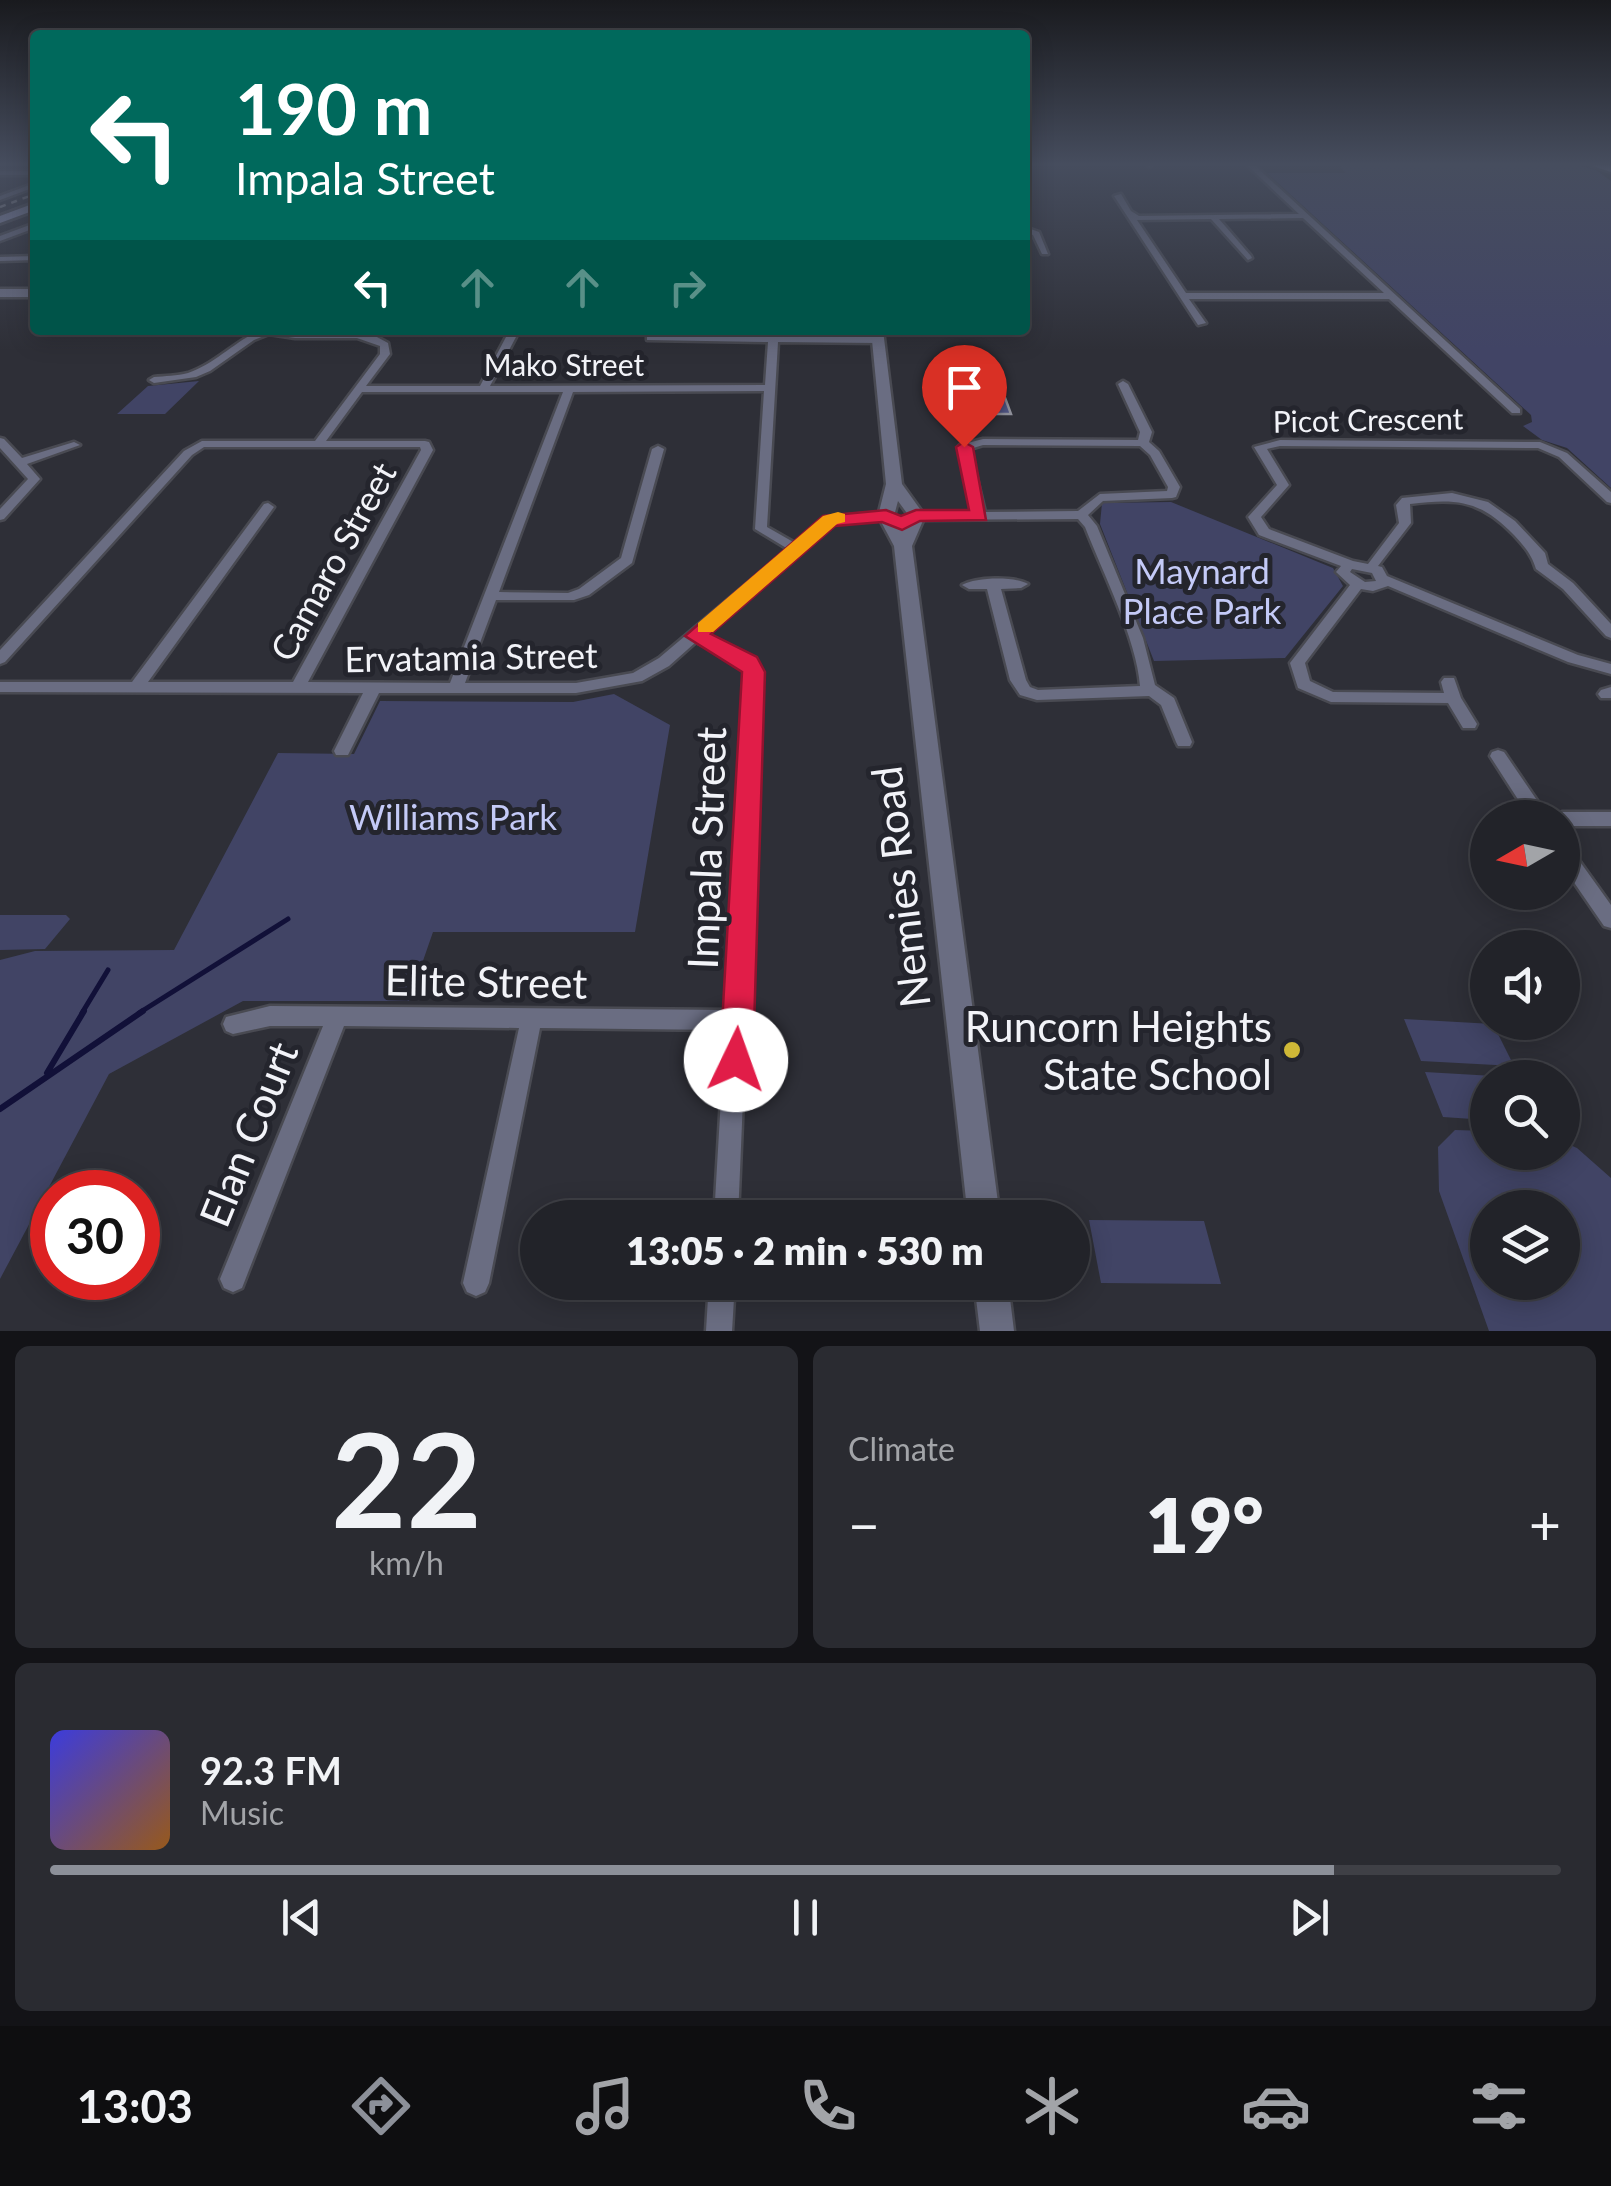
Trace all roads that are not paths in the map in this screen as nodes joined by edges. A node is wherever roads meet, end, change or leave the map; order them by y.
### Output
1 (1134, 226) edge
2 (1221, 226) edge
3 (1318, 226) edge
4 (30, 227) edge
5 (1030, 231) edge
6 (0, 239) edge
7 (1045, 252) dead end
8 (0, 258) edge
9 (30, 258) edge
10 (1248, 258) dead end
11 (0, 293) edge
12 (30, 293) edge
13 (1185, 296) junction
14 (1392, 296) junction
15 (1201, 323) dead end
16 (258, 335) edge
17 (312, 335) edge
18 (877, 335) edge
19 (511, 337) dead end
20 (650, 338) dead end
21 (773, 339) junction
22 (154, 380) dead end
23 (1122, 384) dead end
24 (769, 388) junction
25 (359, 389) junction
26 (483, 389) junction
27 (569, 389) junction
28 (1516, 412) dead end
29 (0, 441) edge
30 (320, 442) junction
31 (1142, 442) junction
32 (74, 445) dead end
33 (658, 448) dead end
34 (21, 462) junction
35 (894, 484) junction
36 (1611, 499) edge
37 (268, 507) dead end
38 (1081, 515) junction
39 (0, 516) edge
40 (888, 516) junction
41 (980, 516) junction
42 (911, 523) junction
43 (796, 550) junction
44 (1350, 575) junction
45 (1380, 575) junction
46 (993, 584) junction
47 (1021, 584) dead end
48 (969, 585) dead end
49 (492, 596) junction
50 (1611, 633) edge
51 (696, 636) junction
52 (1611, 642) edge
53 (0, 659) edge
54 (1607, 667) edge
55 (0, 688) edge
56 (136, 688) junction
57 (296, 688) junction
58 (374, 688) junction
59 (1149, 688) junction
60 (455, 689) junction
61 (1470, 724) dead end
62 (1184, 742) dead end
63 (342, 751) dead end
64 (1498, 756) dead end
65 (1528, 800) edge
66 (1580, 819) edge
67 (1611, 819) edge
68 (1580, 876) edge
69 (1611, 920) edge
70 (337, 1018) junction
71 (531, 1020) junction
72 (739, 1020) junction
73 (233, 1024) dead end
74 (727, 1200) edge
75 (982, 1200) edge
76 (233, 1279) dead end
77 (476, 1283) dead end
78 (721, 1300) edge
79 (994, 1300) edge
80 (719, 1331) edge
81 (997, 1331) edge

1 - 13 street
2 - 10 street
3 - 14 street
4 - 6 street
5 - 7 street
8 - 9 street
11 - 12 street
13 - 14 street
13 - 15 street
14 - 28 street
16 - 22 street
17 - 25 street
18 - 21 street
18 - 35 street, Nemies Road
19 - 26 street
20 - 21 street
21 - 24 street
23 - 31 street
24 - 27 street, Mako Street
24 - 43 street
25 - 26 street, Mako Street
25 - 30 street
26 - 27 street, Mako Street
27 - 49 street
29 - 34 street
30 - 53 street, Camaro Street
30 - 57 street, Camaro Street
31 - 38 street
31 - 41 street
32 - 34 street
33 - 49 street
34 - 39 street
35 - 40 street, Nemies Road
35 - 42 street, Nemies Road
36 - 44 street, Picot Crescent
37 - 56 street
38 - 41 street
38 - 59 street
40 - 42 street, Nemies Road
40 - 42 street
40 - 43 street, Ervatamia Street
41 - 42 street
42 - 75 street, Nemies Road
43 - 51 street, Ervatamia Street
44 - 45 street
44 - 45 street
44 - 61 street
45 - 50 street
45 - 54 street
46 - 47 street
46 - 48 street
46 - 59 street
49 - 60 street
51 - 60 street, Ervatamia Street
51 - 72 street, Impala Street
52 - 54 street
55 - 56 street, Ervatamia Street
56 - 57 street, Ervatamia Street
57 - 58 street, Ervatamia Street
58 - 60 street, Ervatamia Street
58 - 63 street
59 - 62 street
64 - 65 street
66 - 67 street
68 - 69 street
70 - 71 street, Elite Street
70 - 73 street, Elite Street
70 - 76 street, Elan Court
71 - 72 street, Elite Street
71 - 77 street
72 - 74 street, Impala Street
78 - 80 street
79 - 81 street

